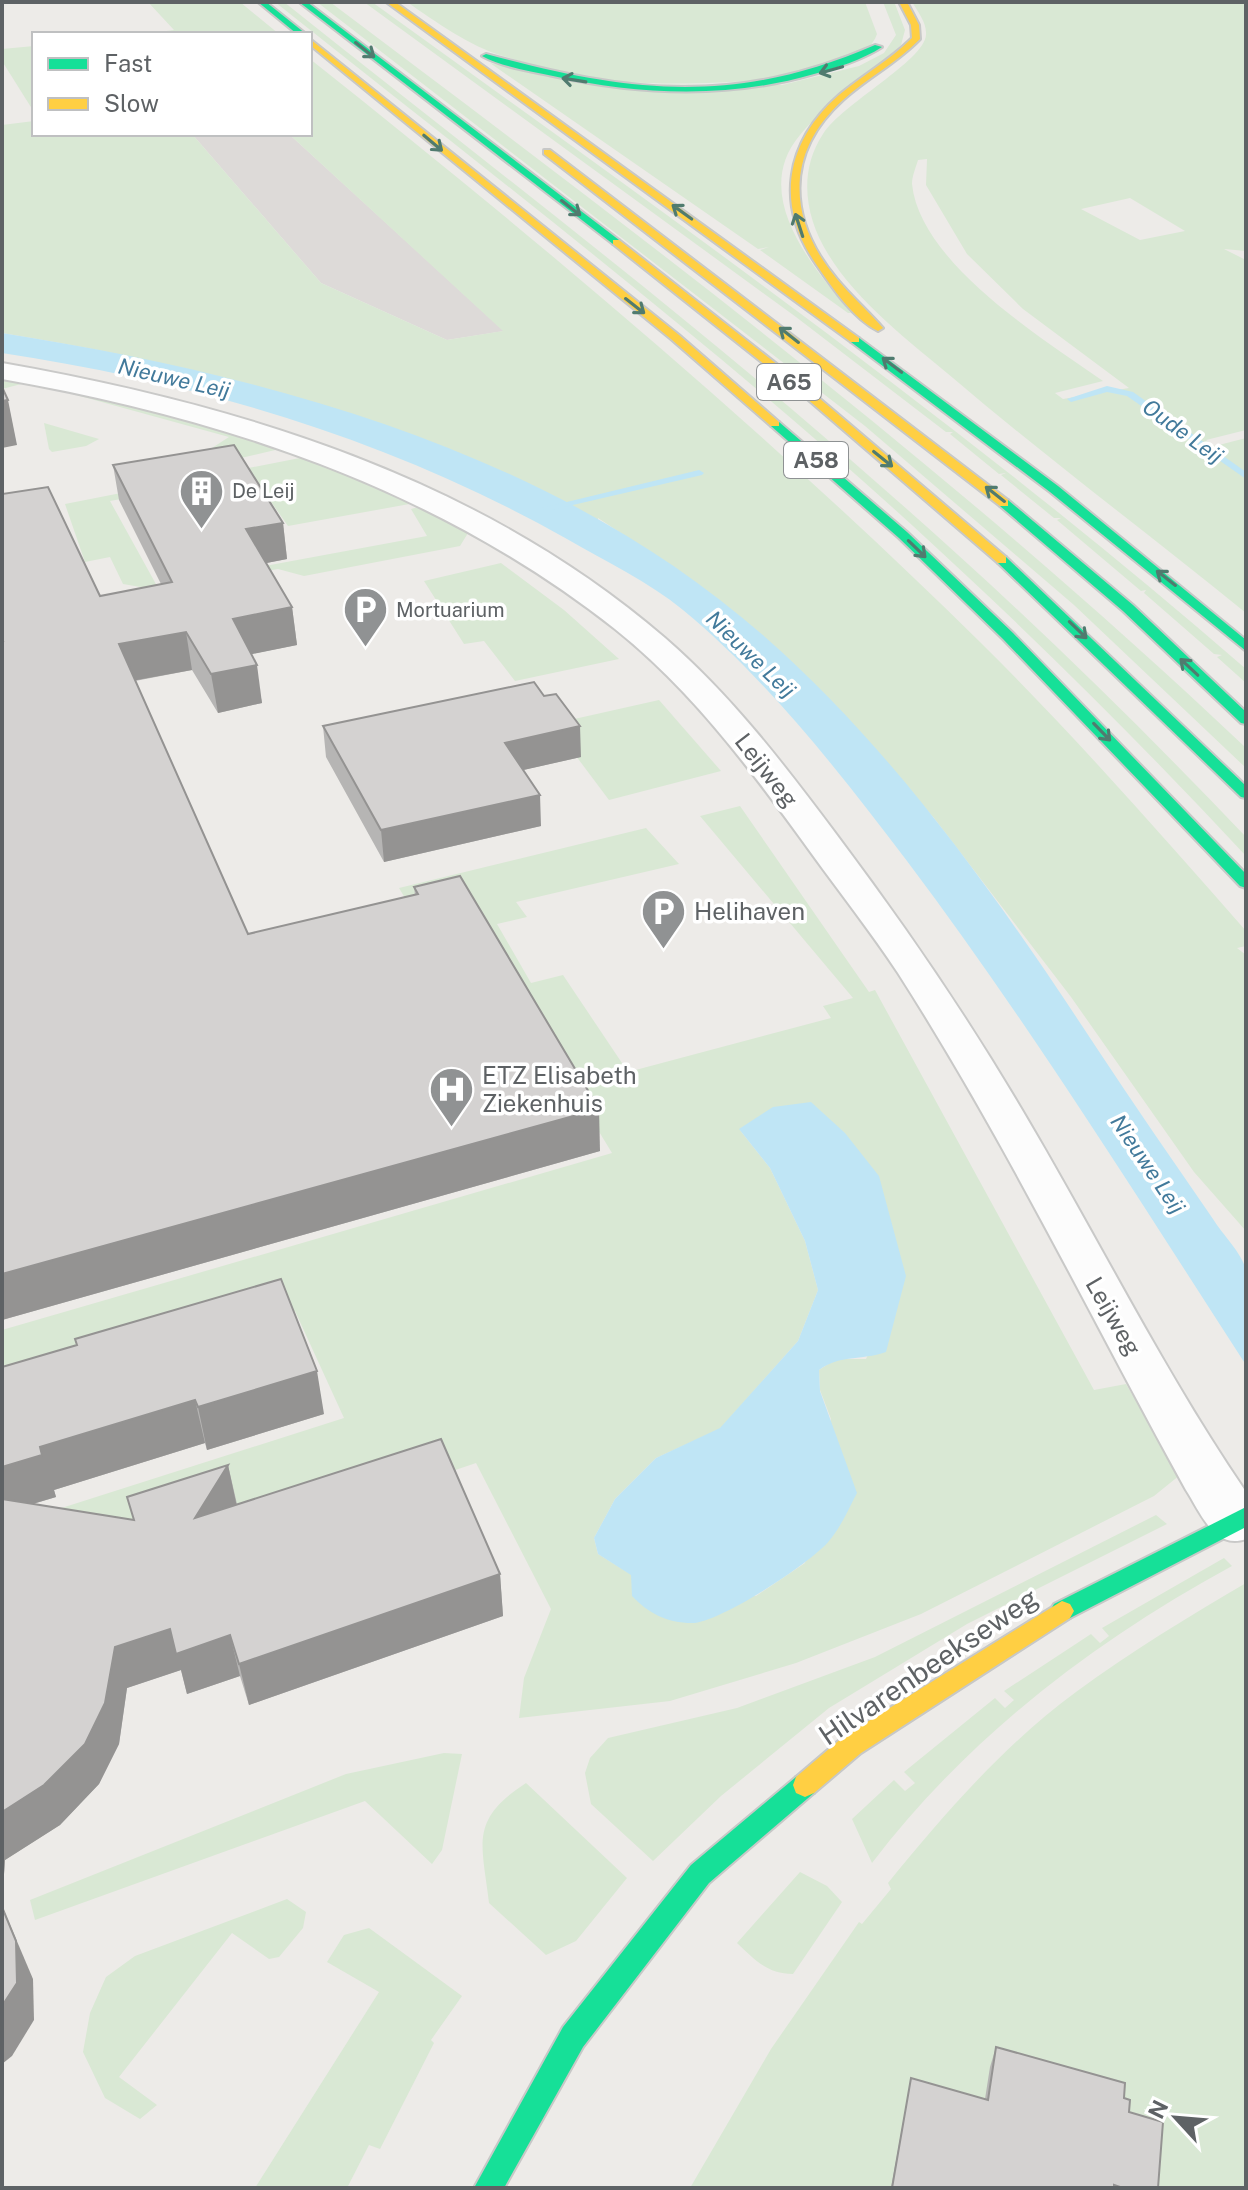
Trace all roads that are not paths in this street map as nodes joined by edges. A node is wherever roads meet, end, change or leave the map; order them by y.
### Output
1 (262, 2) edge
2 (303, 2) edge
3 (390, 2) edge
4 (903, 2) edge
5 (881, 24) dead end
6 (300, 32) edge
7 (436, 35) junction
8 (312, 43) edge
9 (532, 142) dead end
10 (892, 340) dead end
11 (924, 368) dead end
12 (2, 371) edge
13 (977, 429) junction
14 (1246, 647) edge
15 (1246, 720) edge
16 (1246, 794) edge
17 (1246, 883) edge
18 (1241, 1518) edge
19 (488, 2188) edge

1 - 6 main road
2 -> 16 main road, A65
3 - 7 main road
10 -> 4 main road
5 -> 7 main road
13 -> 7 main road
8 -> 17 main road, A58
15 -> 9 main road, A65
11 - 13 main road
12 - 18 street, Leijweg
14 -> 13 main road
18 - 19 main road, Hilvarenbeekseweg

